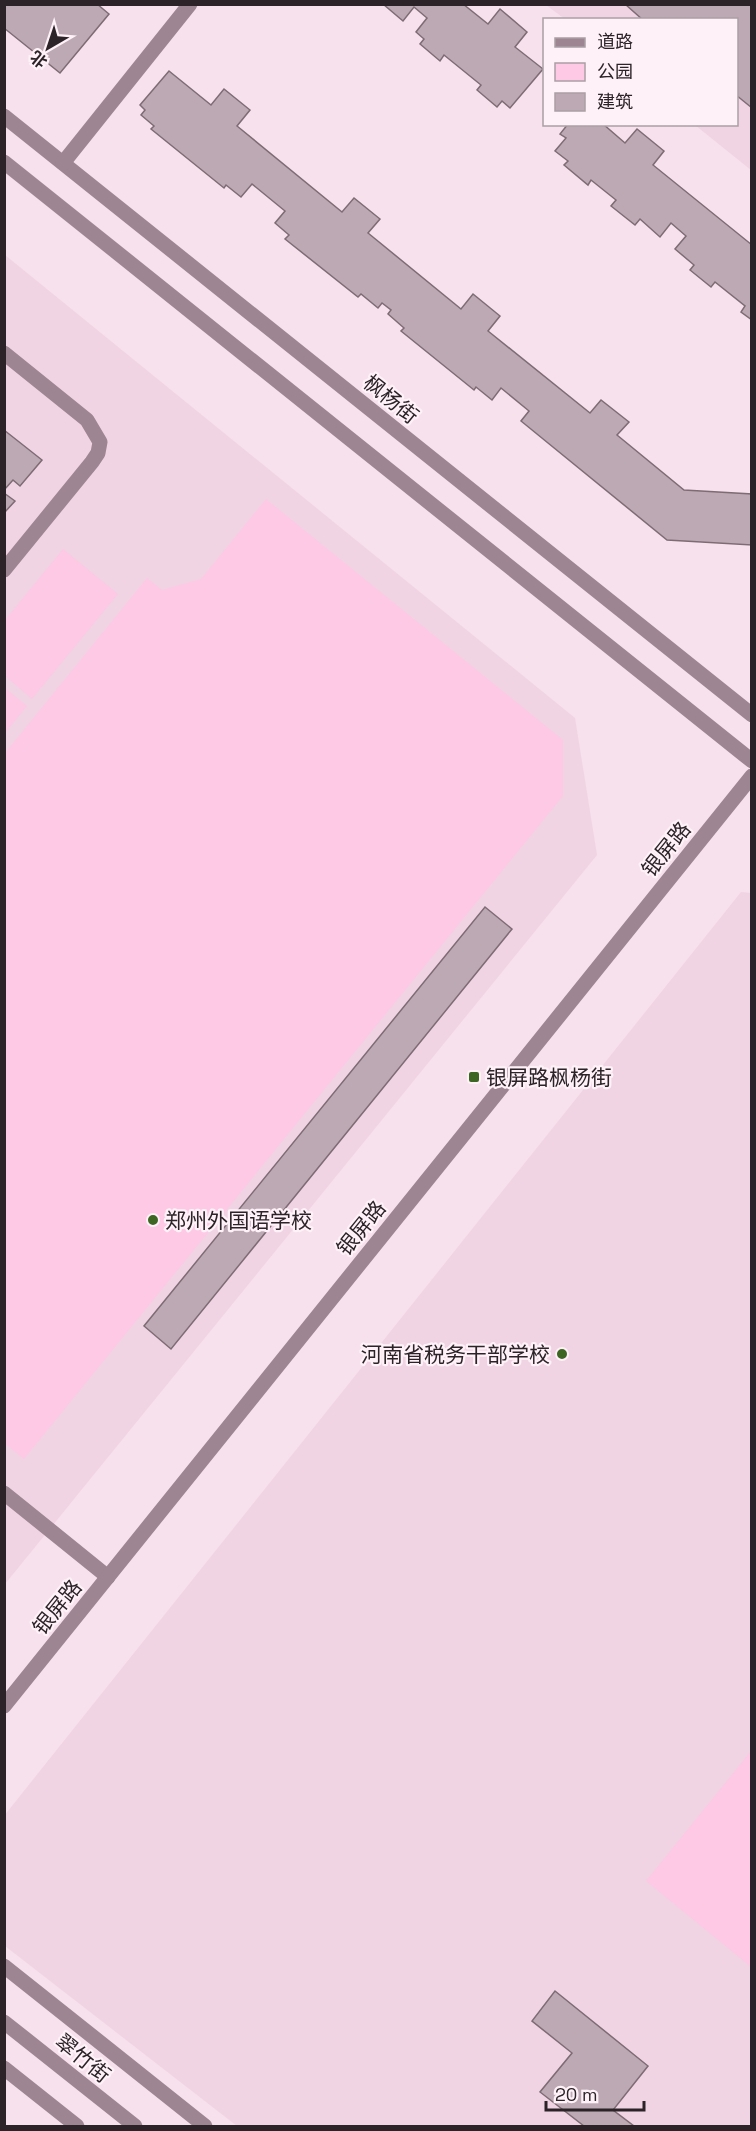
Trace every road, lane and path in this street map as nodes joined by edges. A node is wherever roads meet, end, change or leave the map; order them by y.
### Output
1 (190, 4) edge
2 (4, 116) edge
3 (4, 162) edge
4 (63, 163) junction
5 (4, 353) edge
6 (4, 570) edge
7 (752, 715) edge
8 (752, 761) edge
9 (752, 776) edge
10 (4, 1493) edge
11 (108, 1577) junction
12 (4, 1706) edge
13 (4, 1966) edge
14 (4, 2022) edge
15 (4, 2068) edge
16 (77, 2127) edge
17 (135, 2127) edge
18 (205, 2127) edge

1 - 4 street
2 - 4 street, 枫杨街
3 - 8 street
4 - 7 street, 枫杨街
5 - 6 street
9 - 11 street, 银屏路
10 - 11 street
11 - 12 street, 银屏路
13 - 18 street
14 - 17 street, 翠竹街
15 - 16 street

